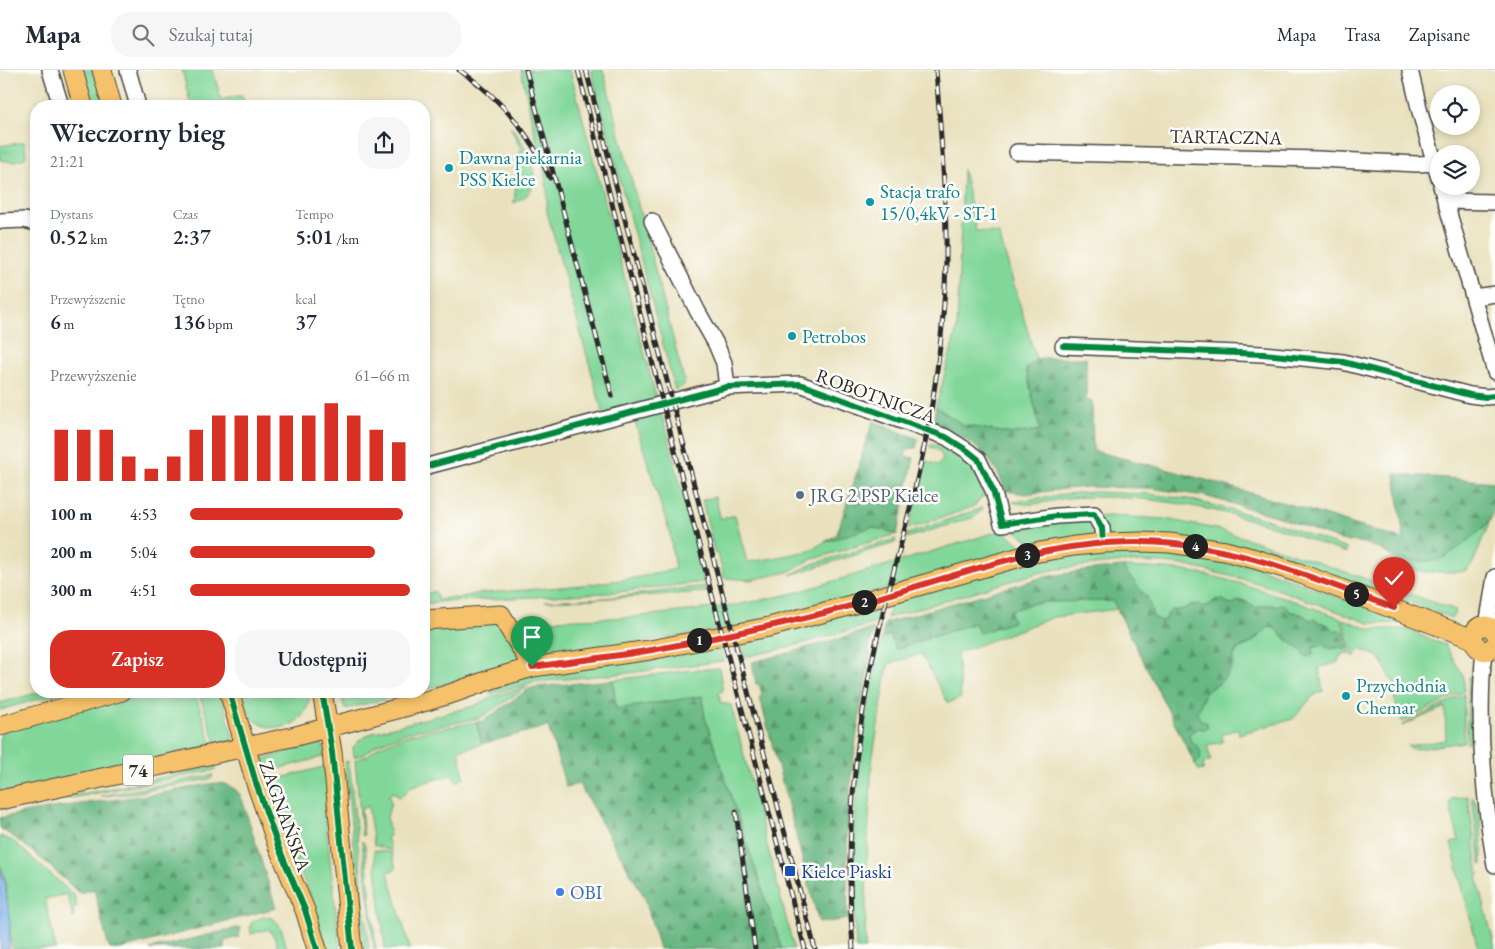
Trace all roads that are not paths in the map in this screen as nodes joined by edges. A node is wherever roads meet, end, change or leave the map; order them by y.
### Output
1 (73, 70) edge
2 (102, 70) edge
3 (128, 70) edge
4 (1410, 70) edge
5 (52, 74) edge
6 (59, 100) edge
7 (81, 100) edge
8 (110, 100) edge
9 (136, 100) edge
10 (1430, 146) edge
11 (1017, 152) dead end
12 (1430, 163) edge
13 (1444, 195) edge
14 (1455, 195) edge
15 (1495, 202) edge
16 (0, 221) edge
17 (652, 221) dead end
18 (30, 222) edge
19 (1495, 294) edge
20 (1474, 297) junction
21 (1063, 346) dead end
22 (1495, 372) edge
23 (726, 387) junction
24 (1495, 396) edge
25 (430, 465) edge
26 (1103, 543) junction
27 (1495, 577) edge
28 (430, 620) edge
29 (1491, 629) edge
30 (1488, 645) edge
31 (532, 667) junction
32 (98, 698) edge
33 (231, 698) edge
34 (323, 698) edge
35 (0, 726) edge
36 (329, 727) junction
37 (245, 747) junction
38 (1488, 747) edge
39 (0, 800) edge
40 (1495, 866) edge
41 (316, 949) edge
42 (352, 949) edge

1 - 7 main road
2 - 8 main road
3 - 9 street
4 - 10 street
5 - 6 street
11 - 12 street, TARTACZNA
13 - 20 street
14 - 15 street
16 - 18 street
17 - 23 street
19 - 20 street
20 - 22 street
21 - 24 street
23 - 25 street, ROBOTNICZA
23 - 26 street, ROBOTNICZA
26 - 30 main road, 74
26 - 31 main road, 74
27 - 29 street
28 - 31 main road
29 - 30 main road
30 - 38 street
31 - 36 main road, 74
32 - 35 main road
33 - 37 main road, ZAGNAŃSKA
34 - 36 main road
36 - 37 main road, 74
36 - 42 main road
37 - 39 main road, 74
37 - 41 main road, ZAGNAŃSKA
38 - 40 street

